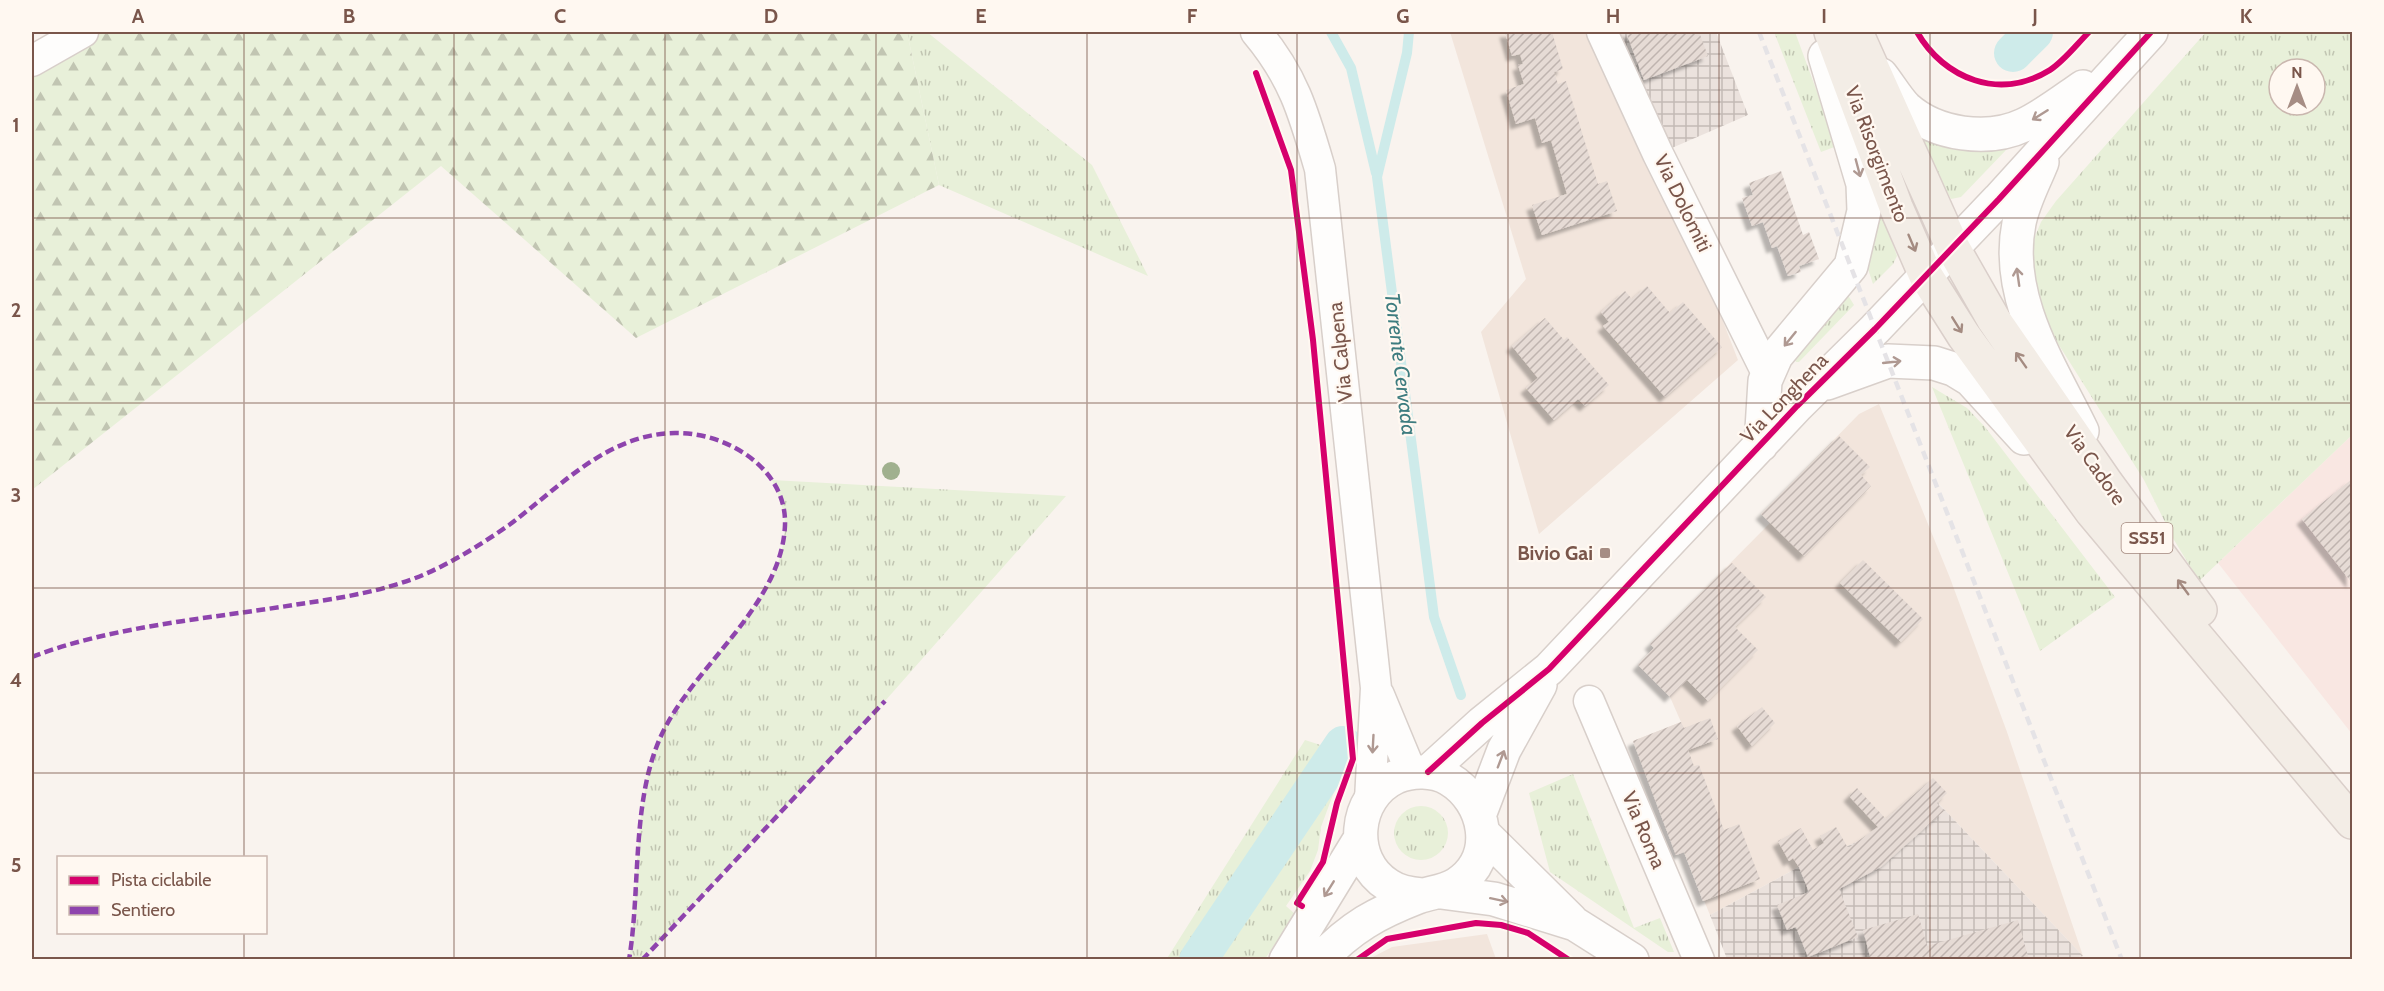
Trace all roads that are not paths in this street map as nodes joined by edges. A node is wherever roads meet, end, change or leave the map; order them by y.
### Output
1 (83, 32) edge
2 (1256, 32) edge
3 (1602, 32) edge
4 (1818, 32) edge
5 (1832, 32) edge
6 (2151, 32) edge
7 (1860, 42) edge
8 (2124, 59) junction
9 (32, 61) edge
10 (2050, 142) junction
11 (1953, 248) junction
12 (1926, 276) junction
13 (1767, 373) junction
14 (1816, 387) junction
15 (1761, 445) junction
16 (2100, 498) junction
17 (1549, 669) junction
18 (1376, 688) junction
19 (1589, 701) dead end
20 (1419, 772) junction
21 (1370, 800) junction
22 (2352, 822) edge
23 (1482, 823) junction
24 (1360, 839) junction
25 (1431, 894) junction
26 (1575, 924) junction
27 (1286, 960) edge
28 (1320, 960) edge
29 (1632, 960) edge
30 (1699, 960) edge

1 - 9 street
2 - 18 street, Via Calpena
3 - 13 street, Via Dolomiti
4 -> 13 street, Via Risorgimento
5 -> 12 main road, Via Risorgimento / SS51
6 - 8 street, Via Longhena
8 -> 7 street, Via Longhena
7 - 11 main road, Via Risorgimento / SS51
8 - 10 street, Via Longhena
10 - 11 street, Via Longhena
16 -> 10 street, Via Longhena
11 - 12 street, Via Longhena
16 -> 11 main road, Via Cadore / SS51
12 - 14 street, Via Longhena
12 -> 16 main road, Via Cadore / SS51
13 - 15 street
14 - 15 street, Via Longhena
14 -> 16 street, Via Longhena
15 - 17 street, Via Longhena
16 - 22 main road, Via Cadore / SS51
17 - 20 street, Via Longhena
23 -> 17 street, Via Longhena
18 - 20 street, Via Calpena
18 -> 21 street, Via Calpena
19 - 30 street, Via Roma
20 - 21 street, Via Longhena
20 - 23 street
21 - 24 street
23 - 25 street, Via Longhena
23 - 26 street
24 - 25 street
24 -> 27 street
25 -> 26 street
25 - 28 street, Via Longhena
26 - 29 street

